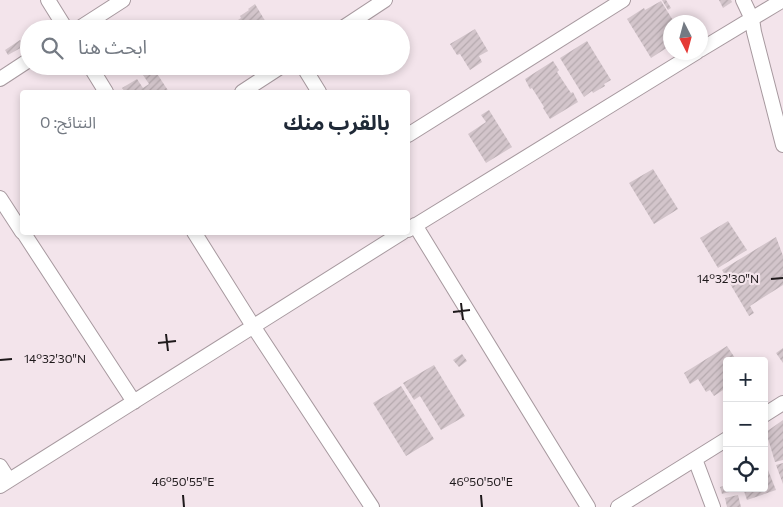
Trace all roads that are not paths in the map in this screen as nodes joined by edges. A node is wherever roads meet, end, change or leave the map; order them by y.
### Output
1 (48, 0) edge
2 (123, 0) edge
3 (385, 0) edge
4 (623, 0) edge
5 (743, 0) edge
6 (749, 0) edge
7 (783, 0) edge
8 (752, 19) junction
9 (60, 20) edge
10 (92, 20) edge
11 (355, 20) edge
12 (708, 45) edge
13 (684, 60) edge
14 (20, 66) edge
15 (96, 75) edge
16 (268, 75) edge
17 (309, 75) edge
18 (0, 79) edge
19 (105, 90) edge
20 (245, 90) edge
21 (319, 90) edge
22 (410, 134) edge
23 (783, 145) edge
24 (0, 198) edge
25 (20, 228) edge
26 (410, 228) edge
27 (410, 232) edge
28 (25, 235) edge
29 (196, 235) edge
30 (398, 235) edge
31 (253, 326) junction
32 (134, 402) junction
33 (783, 403) edge
34 (768, 412) edge
35 (723, 442) edge
36 (695, 459) junction
37 (0, 466) edge
38 (5, 483) edge
39 (372, 507) edge
40 (588, 507) edge
41 (618, 507) edge
42 (713, 507) edge

1 - 9 street
2 - 10 street
3 - 11 street
4 - 22 street
5 - 8 street
6 - 8 street
7 - 8 street
8 - 12 street
8 - 23 street
13 - 26 street
14 - 18 street
15 - 19 street
16 - 20 street
17 - 21 street
24 - 25 street
27 - 40 street
28 - 32 street
29 - 31 street
30 - 31 street
31 - 32 street
31 - 39 street
32 - 38 street
33 - 34 street
35 - 36 street
36 - 41 street
36 - 42 street
37 - 38 street

